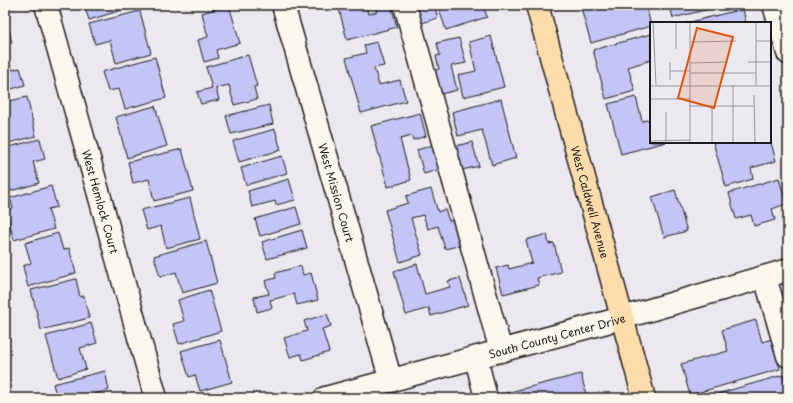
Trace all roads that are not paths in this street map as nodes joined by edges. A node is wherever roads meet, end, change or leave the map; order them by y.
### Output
1 (46, 5) edge
2 (284, 5) edge
3 (405, 5) edge
4 (537, 5) edge
5 (781, 16) edge
6 (788, 53) edge
7 (788, 270) edge
8 (766, 277) junction
9 (622, 318) junction
10 (500, 351) junction
11 (788, 356) edge
12 (476, 358) junction
13 (391, 381) junction
14 (156, 398) edge
15 (325, 398) edge
16 (486, 398) edge
17 (644, 398) edge

1 - 14 street, West Hemlock Court
2 - 13 street, West Mission Court
3 - 10 street
4 - 9 main road, West Caldwell Avenue
5 - 6 street
7 - 8 street, South County Center Drive
8 - 9 street, South County Center Drive
8 - 11 street
9 - 10 street, South County Center Drive
9 - 17 main road, West Caldwell Avenue
10 - 12 street, South County Center Drive
12 - 13 street, South County Center Drive
12 - 16 street
13 - 15 street, South County Center Drive

